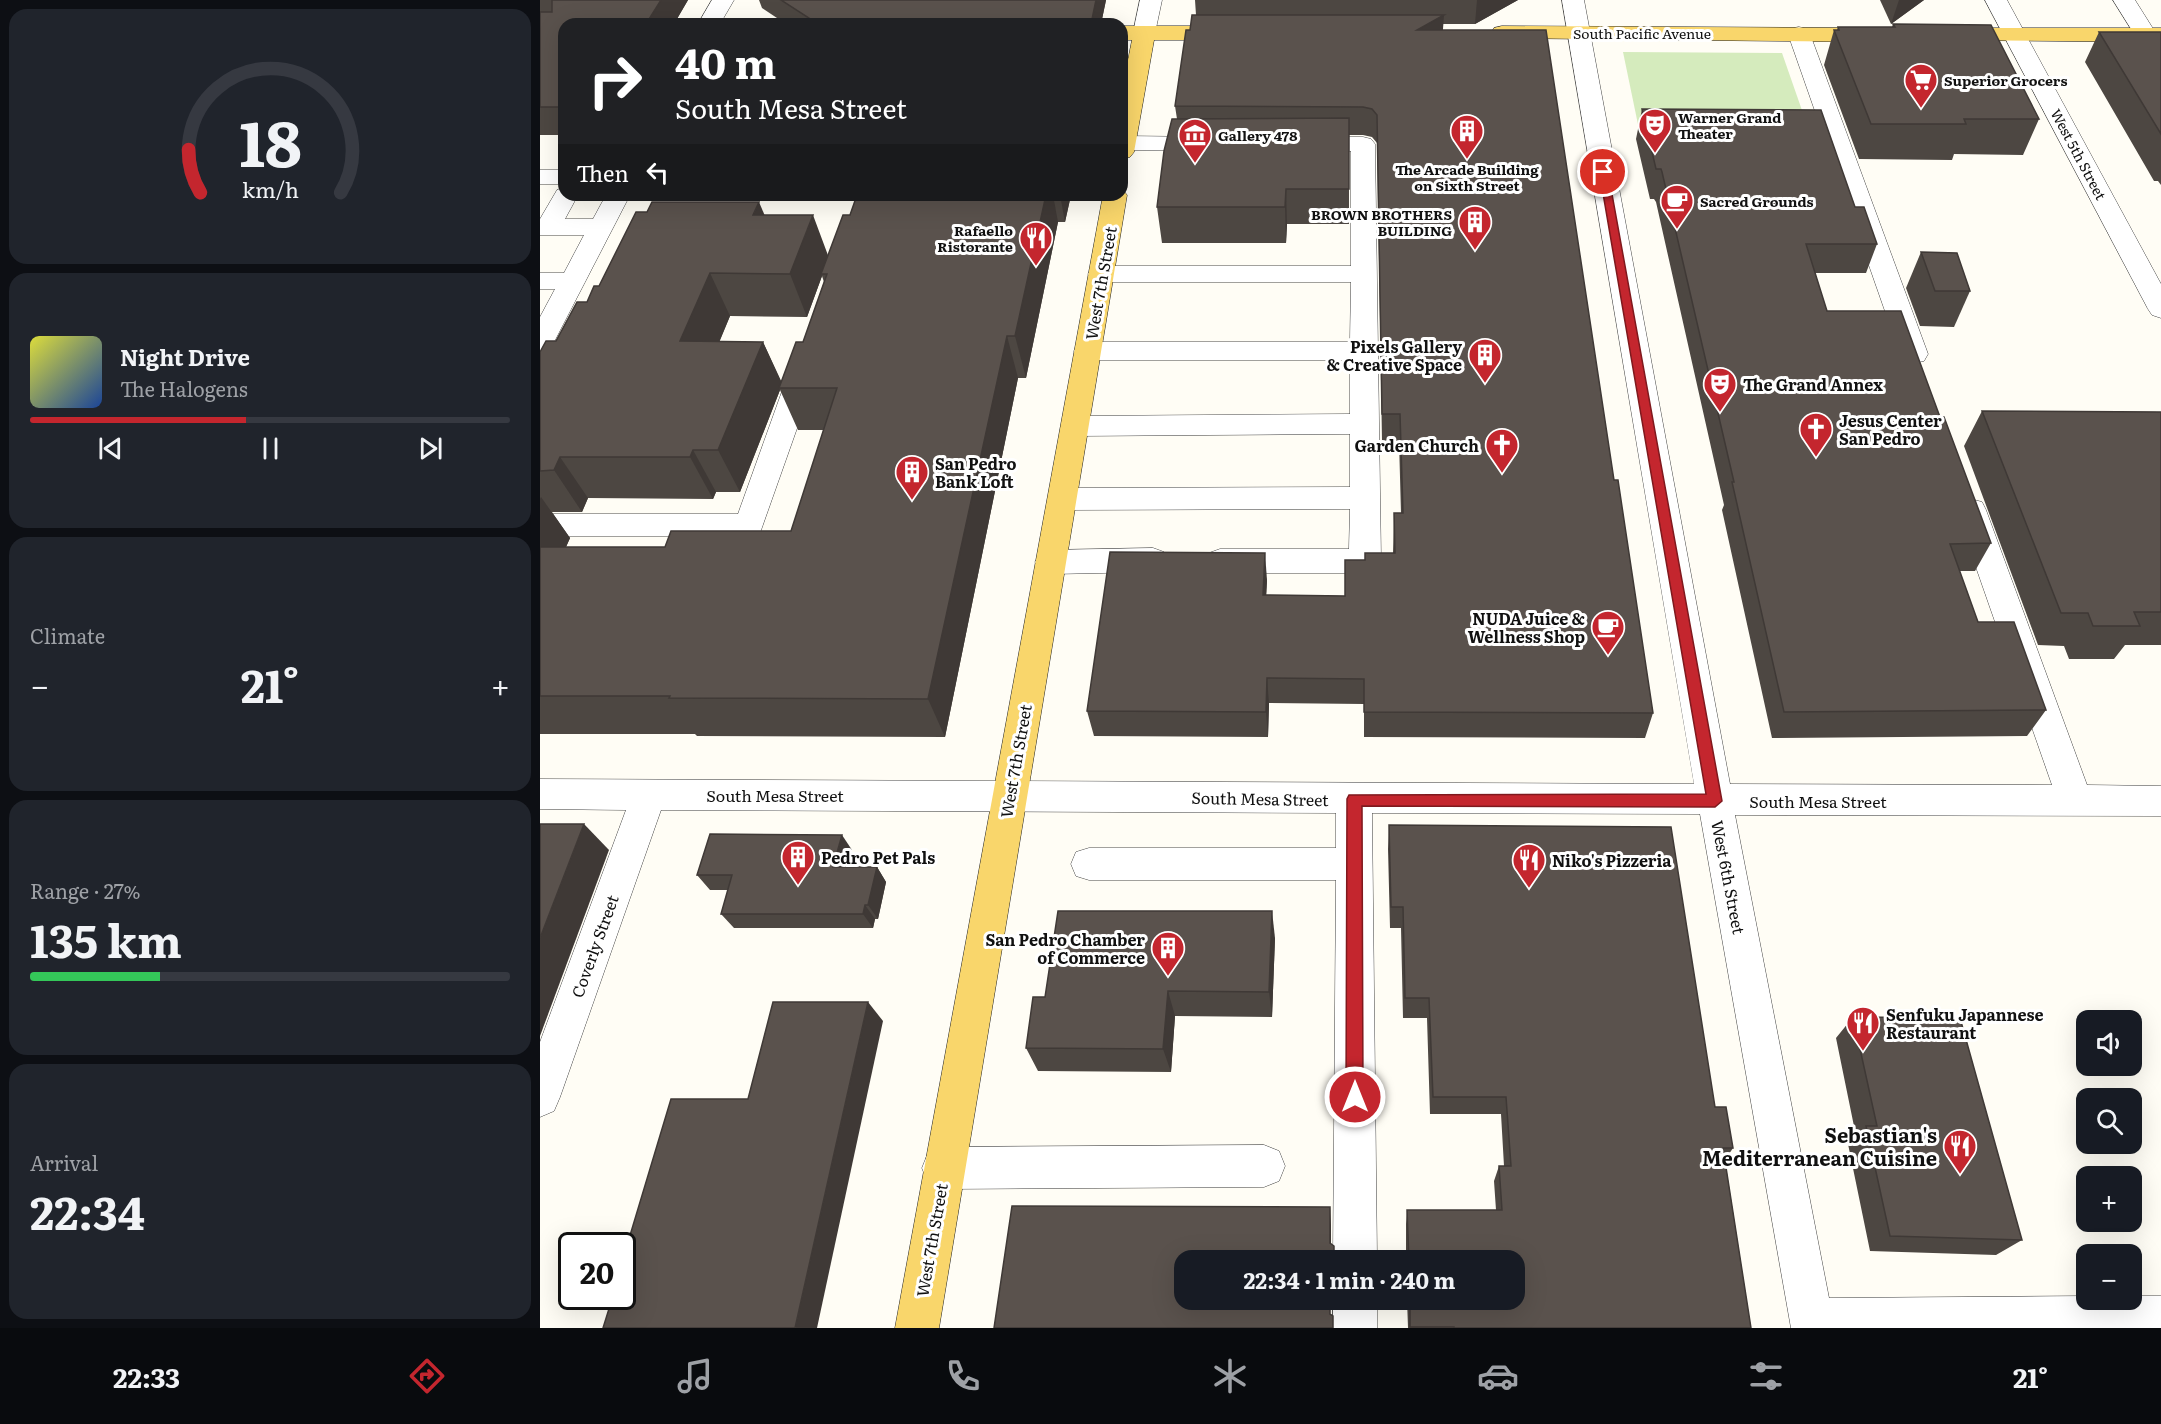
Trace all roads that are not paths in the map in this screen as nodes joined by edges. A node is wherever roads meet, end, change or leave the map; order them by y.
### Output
1 (723, 0) edge
2 (1151, 0) edge
3 (1573, 0) edge
4 (1996, 0) edge
5 (2124, 0) edge
6 (712, 18) edge
7 (1133, 33) edge
8 (1252, 33) edge
9 (1485, 33) edge
10 (1578, 33) junction
11 (1799, 34) junction
12 (1892, 35) edge
13 (1936, 35) edge
14 (2153, 35) edge
15 (2015, 36) junction
16 (1128, 90) edge
17 (1243, 144) edge
18 (1279, 144) edge
19 (1128, 148) edge
20 (540, 177) edge
21 (558, 177) edge
22 (562, 201) edge
23 (615, 201) edge
24 (1114, 201) edge
25 (544, 227) edge
26 (601, 227) junction
27 (1101, 274) junction
28 (1364, 274) junction
29 (540, 281) edge
30 (572, 281) junction
31 (2161, 309) edge
32 (540, 342) edge
33 (813, 345) edge
34 (1088, 351) junction
35 (1364, 351) junction
36 (1924, 382) edge
37 (1364, 424) junction
38 (1076, 426) junction
39 (1963, 490) edge
40 (1364, 498) junction
41 (1063, 499) junction
42 (540, 525) edge
43 (1051, 562) junction
44 (540, 794) edge
45 (649, 795) junction
46 (1010, 796) junction
47 (1354, 799) junction
48 (1715, 801) junction
49 (2075, 801) junction
50 (2161, 801) edge
51 (1089, 864) dead end
52 (1354, 864) junction
53 (540, 1097) edge
54 (1264, 1166) dead end
55 (943, 1168) junction
56 (1355, 1250) edge
57 (1355, 1310) edge
58 (2161, 1318) edge
59 (1812, 1324) edge
60 (917, 1328) edge
61 (1355, 1328) edge

1 - 6 street
2 - 7 street
3 - 10 street, West 6th Street
4 - 15 street, West 5th Street
5 - 14 street
7 - 8 main road
7 - 16 main road
9 - 10 main road, South Pacific Avenue
10 - 11 main road, South Pacific Avenue
10 - 48 street, West 6th Street
11 - 12 main road, South Pacific Avenue
11 - 36 street
13 - 15 main road
14 - 15 main road
15 - 31 street, West 5th Street
17 - 19 street
18 - 28 street
20 - 21 street
22 - 25 street
23 - 26 street
24 - 27 main road, West 7th Street
25 - 26 street
26 - 30 street
27 - 28 street
27 - 34 main road, West 7th Street
28 - 35 street
29 - 30 street
30 - 32 street
33 - 42 street
34 - 35 street
34 - 38 main road, West 7th Street
35 - 37 street
37 - 38 street
37 - 40 street
38 - 41 main road, West 7th Street
39 - 49 street
40 - 41 street
40 - 43 street
41 - 43 main road, West 7th Street
43 - 46 main road, West 7th Street
44 - 45 street, South Mesa Street
45 - 46 street, South Mesa Street
45 - 53 street, Coverly Street
46 - 47 street, South Mesa Street
46 - 55 main road, West 7th Street
47 - 48 street, South Mesa Street
47 - 52 street
48 - 49 street, South Mesa Street
48 - 59 street, West 6th Street
49 - 50 street, South Mesa Street
51 - 52 street
52 - 56 street
54 - 55 street
55 - 60 main road, West 7th Street
57 - 61 street
58 - 59 street

